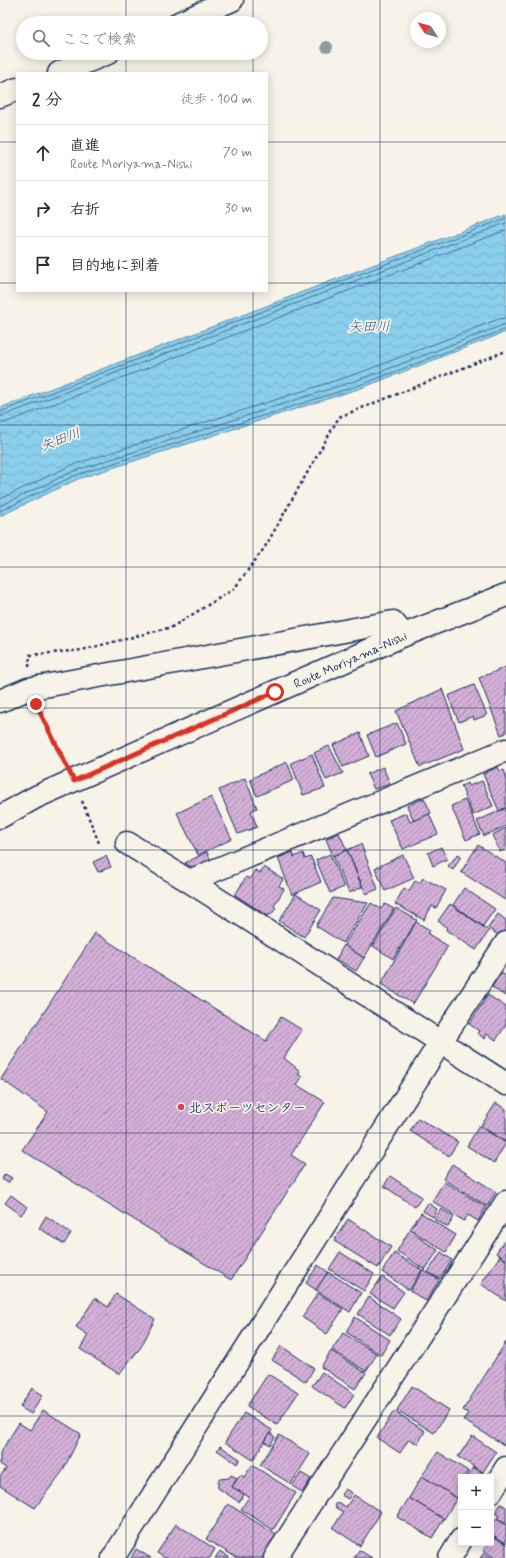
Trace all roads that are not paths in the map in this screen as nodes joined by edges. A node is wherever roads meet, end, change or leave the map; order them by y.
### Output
1 (232, 0) edge
2 (195, 16) edge
3 (91, 60) edge
4 (61, 72) edge
5 (16, 90) edge
6 (0, 96) edge
7 (506, 595) edge
8 (404, 635) junction
9 (0, 701) edge
10 (505, 754) edge
11 (0, 817) edge
12 (126, 843) dead end
13 (189, 881) junction
14 (506, 943) edge
15 (440, 1043) junction
16 (506, 1084) edge
17 (506, 1202) edge
18 (506, 1468) edge
19 (494, 1487) edge
20 (458, 1545) edge
21 (113, 1558) edge
22 (275, 1558) edge
23 (450, 1558) edge

1 - 2 street
3 - 4 street
5 - 6 street
7 - 8 street, Route Moriyama-Nishi
8 - 9 street
8 - 11 street, Route Moriyama-Nishi
10 - 13 street
12 - 13 street
13 - 15 street
14 - 15 street
15 - 16 street
15 - 21 street
17 - 22 street
18 - 19 street
20 - 23 street

